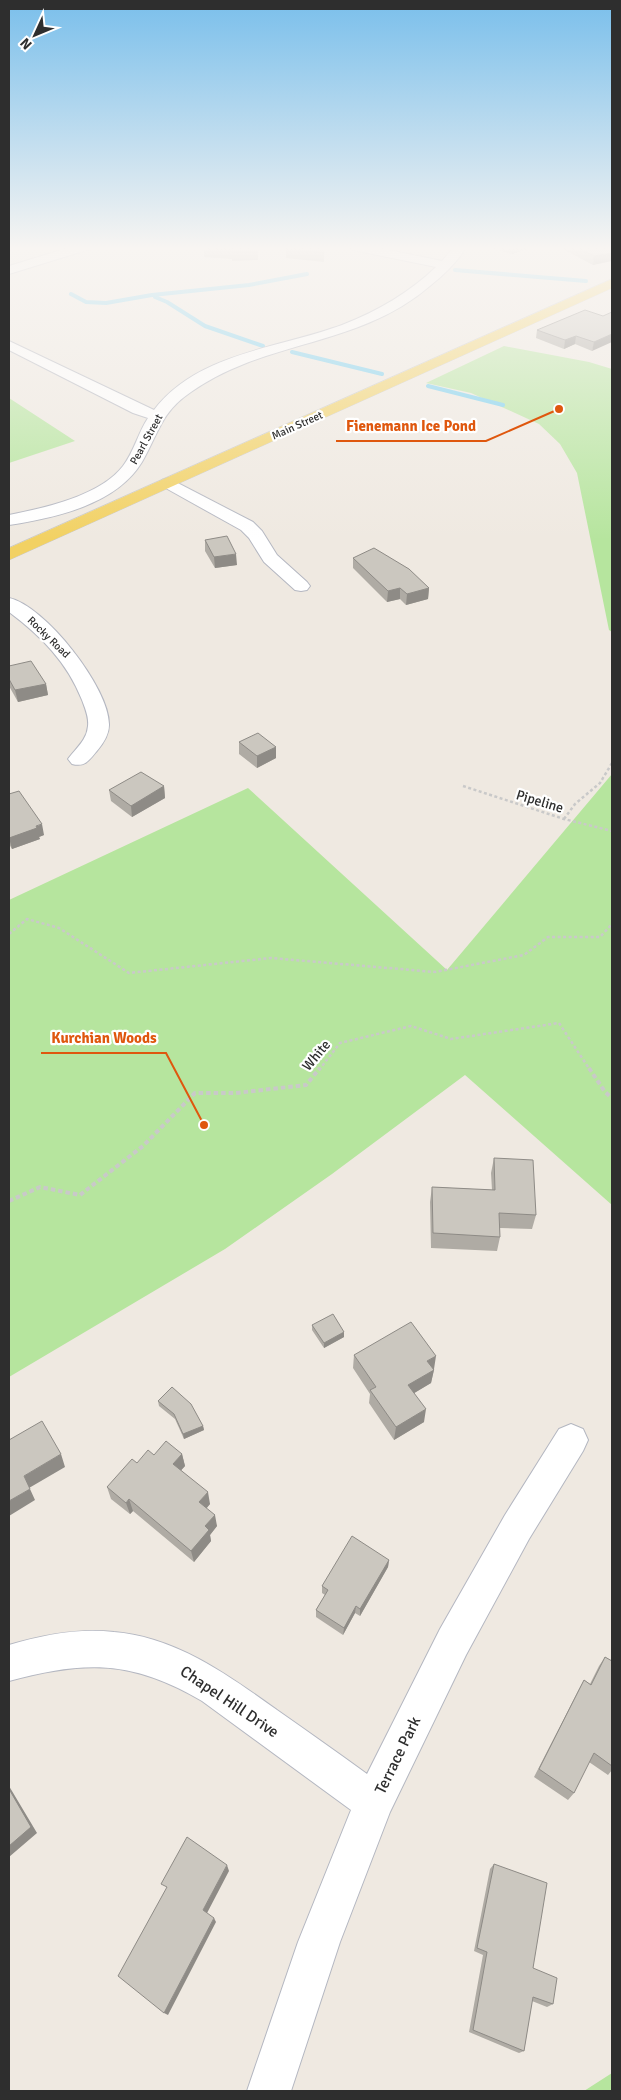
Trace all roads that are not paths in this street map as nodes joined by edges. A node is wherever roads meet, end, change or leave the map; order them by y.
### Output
1 (292, 344) edge
2 (477, 344) edge
3 (9, 345) edge
4 (156, 416) junction
5 (118, 481) junction
6 (168, 483) junction
7 (145, 494) junction
8 (54, 510) junction
9 (9, 520) edge
10 (76, 525) junction
11 (9, 555) edge
12 (301, 586) dead end
13 (9, 603) edge
14 (79, 759) dead end
15 (571, 1440) dead end
16 (9, 1663) edge
17 (374, 1802) junction
18 (269, 2091) edge

1 - 4 street, Pearl Street
2 - 6 main road, Main Street
3 - 4 street
4 - 5 street, Pearl Street
5 - 7 street
5 - 8 street, Pearl Street
6 - 7 main road, Main Street
6 - 12 street
7 - 10 main road, Main Street
8 - 9 street, Pearl Street
8 - 10 street
10 - 11 main road, Main Street
13 - 14 street, Rocky Road
15 - 17 street, Terrace Park
16 - 17 street, Chapel Hill Drive
17 - 18 street, Terrace Park

